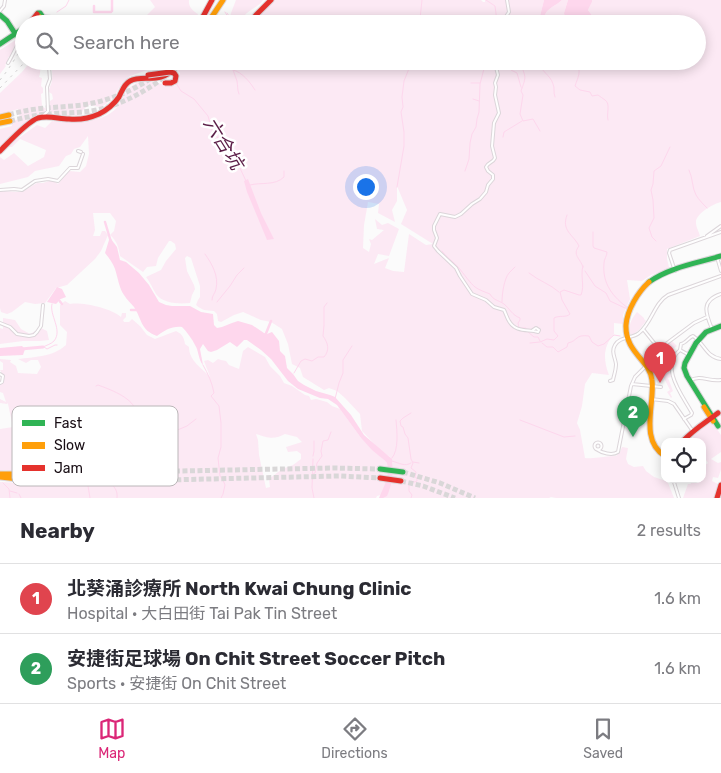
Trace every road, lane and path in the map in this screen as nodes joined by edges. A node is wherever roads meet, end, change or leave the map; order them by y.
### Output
1 (5, 0) edge
2 (212, 0) edge
3 (223, 0) edge
4 (271, 0) edge
5 (507, 0) edge
6 (0, 13) edge
7 (204, 15) edge
8 (214, 15) edge
9 (256, 15) edge
10 (507, 15) edge
11 (15, 33) edge
12 (15, 37) edge
13 (15, 44) edge
14 (0, 46) edge
15 (8, 63) dead end
16 (49, 70) edge
17 (171, 70) edge
18 (497, 70) edge
19 (138, 79) junction
20 (126, 84) junction
21 (43, 116) junction
22 (0, 117) edge
23 (0, 124) edge
24 (0, 151) edge
25 (78, 151) dead end
26 (0, 190) edge
27 (721, 226) edge
28 (721, 232) edge
29 (712, 234) junction
30 (719, 257) edge
31 (674, 270) junction
32 (721, 271) edge
33 (721, 276) edge
34 (721, 294) edge
35 (43, 305) dead end
36 (707, 317) junction
37 (0, 323) edge
38 (721, 326) edge
39 (643, 329) junction
40 (712, 329) junction
41 (533, 330) dead end
42 (628, 338) junction
43 (698, 340) junction
44 (659, 349) junction
45 (680, 350) junction
46 (655, 354) junction
47 (690, 355) junction
48 (721, 360) edge
49 (646, 366) junction
50 (660, 370) dead end
51 (0, 374) edge
52 (721, 380) edge
53 (610, 381) dead end
54 (689, 381) junction
55 (0, 383) edge
56 (632, 384) junction
57 (652, 386) junction
58 (661, 387) dead end
59 (651, 400) junction
60 (720, 412) edge
61 (712, 417) junction
62 (684, 419) junction
63 (719, 428) edge
64 (692, 431) junction
65 (686, 438) edge
66 (601, 447) junction
67 (596, 448) junction
68 (603, 452) junction
69 (661, 454) edge
70 (380, 469) tunnel mouth
71 (403, 472) tunnel mouth
72 (380, 478) tunnel mouth
73 (401, 481) tunnel mouth
74 (674, 483) edge
75 (721, 485) edge
76 (679, 498) edge
77 (717, 498) edge

1 - 6 street
2 - 7 main road
3 - 8 main road
4 - 9 main road
5 - 10 street
6 - 11 main road
12 - 14 main road
13 - 15 street
16 - 21 street
17 - 19 main road
18 - 41 street
19 - 20 main road
19 - 20 main road, bridge
20 - 21 main road
21 - 24 main road
22 - 23 main road
25 - 26 street
27 - 29 street
28 - 29 street
29 - 31 street
30 - 31 main road
30 - 32 street
31 - 42 main road
33 - 39 street
34 - 36 street
35 - 37 street
36 - 40 street
36 - 44 street
38 - 40 main road
39 - 42 street
39 - 44 street
40 - 43 main road
42 - 49 main road
42 - 53 street
43 - 45 street
43 - 47 main road
43 - 48 street
44 - 46 street
45 - 47 street
45 - 62 street
46 - 49 street
46 - 50 street
47 - 54 main road
49 - 56 street
49 - 57 main road
51 - 55 street
52 - 54 street
54 - 61 main road
56 - 57 street
56 - 68 street
57 - 58 street
57 - 59 main road
59 - 62 street
59 - 69 main road
60 - 61 main road
61 - 63 main road
61 - 64 main road
62 - 64 street
64 - 65 main road
66 - 67 street
66 - 67 street
66 - 68 street
67 - 68 street
70 - 71 main road
72 - 73 main road
74 - 76 street
75 - 77 main road

